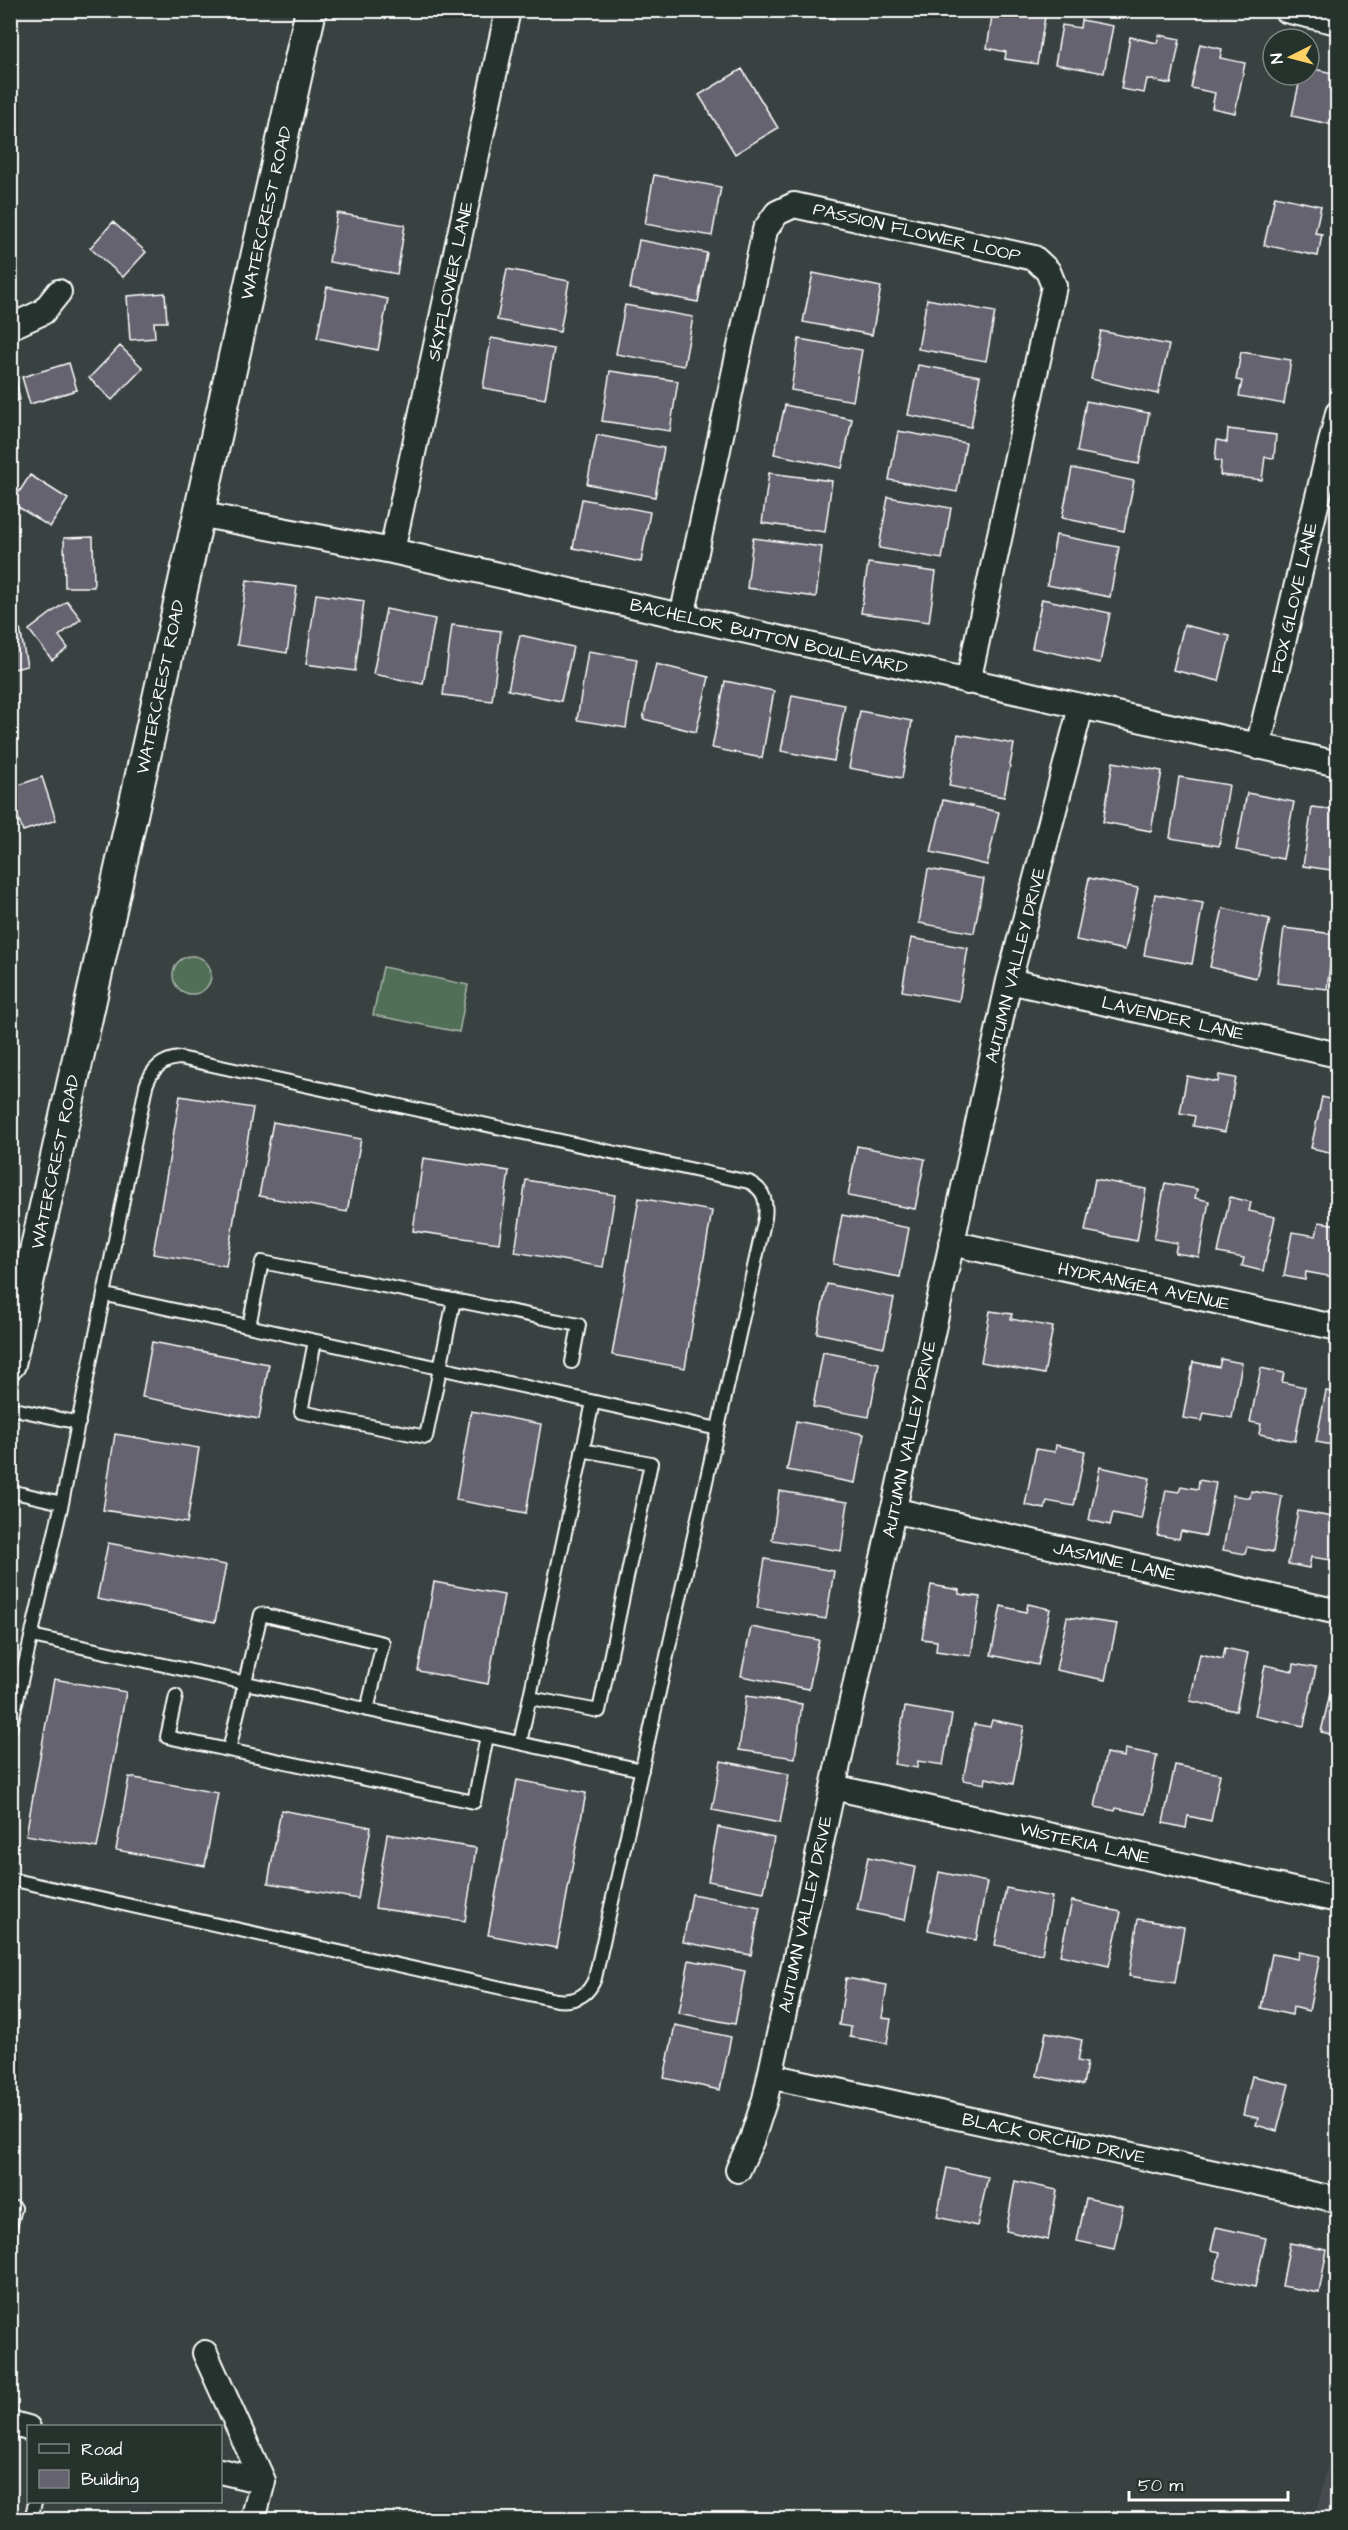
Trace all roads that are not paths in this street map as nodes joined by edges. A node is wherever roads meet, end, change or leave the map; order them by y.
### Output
1 (311, 10) edge
2 (508, 10) edge
3 (1286, 10) edge
4 (1338, 22) edge
5 (60, 292) dead end
6 (10, 327) edge
7 (1338, 413) edge
8 (198, 514) junction
9 (392, 551) junction
10 (682, 617) junction
11 (968, 682) junction
12 (1081, 707) junction
13 (1258, 747) junction
14 (1338, 764) edge
15 (1009, 981) junction
16 (1338, 1055) edge
17 (951, 1243) junction
18 (106, 1294) junction
19 (454, 1300) junction
20 (249, 1326) junction
21 (1338, 1328) edge
22 (315, 1341) junction
23 (572, 1362) dead end
24 (10, 1364) edge
25 (439, 1368) junction
26 (593, 1402) junction
27 (10, 1408) edge
28 (79, 1422) junction
29 (718, 1429) junction
30 (582, 1450) junction
31 (10, 1491) edge
32 (62, 1503) junction
33 (893, 1510) junction
34 (1338, 1612) edge
35 (32, 1636) junction
36 (245, 1683) junction
37 (176, 1696) dead end
38 (530, 1698) junction
39 (367, 1710) junction
40 (10, 1729) edge
41 (487, 1736) junction
42 (520, 1743) junction
43 (229, 1750) junction
44 (642, 1770) junction
45 (833, 1787) junction
46 (10, 1879) edge
47 (1338, 1900) edge
48 (770, 2076) junction
49 (738, 2170) dead end
50 (1338, 2200) edge
51 (10, 2207) edge
52 (10, 2227) edge
53 (206, 2353) dead end
54 (10, 2424) edge
55 (27, 2428) edge
56 (222, 2471) edge
57 (263, 2481) junction
58 (35, 2503) edge
59 (31, 2520) edge
60 (253, 2520) edge

1 - 8 street, WATERCREST ROAD
2 - 9 street, SKYFLOWER LANE
3 - 4 street
5 - 6 street
7 - 13 street, FOX GLOVE LANE
8 - 9 street, BACHELOR BUTTON BOULEVARD
8 - 24 street, WATERCREST ROAD
9 - 10 street, BACHELOR BUTTON BOULEVARD
10 - 11 street, BACHELOR BUTTON BOULEVARD
10 - 11 street, PASSION FLOWER LOOP
11 - 12 street, BACHELOR BUTTON BOULEVARD
12 - 13 street, BACHELOR BUTTON BOULEVARD
12 - 15 street, AUTUMN VALLEY DRIVE
13 - 14 street, BACHELOR BUTTON BOULEVARD
15 - 16 street, LAVENDER LANE
15 - 17 street, AUTUMN VALLEY DRIVE
17 - 21 street, HYDRANGEA AVENUE
17 - 33 street, AUTUMN VALLEY DRIVE
18 - 20 lane
18 - 28 lane
18 - 29 lane
19 - 20 lane
19 - 23 lane
19 - 25 lane
20 - 22 lane
22 - 25 lane
22 - 25 lane
25 - 26 lane
26 - 29 lane
26 - 30 lane
27 - 28 lane
28 - 32 lane
29 - 44 lane
30 - 38 lane
30 - 38 lane
31 - 32 lane
32 - 35 lane
33 - 34 street, JASMINE LANE
33 - 45 street, AUTUMN VALLEY DRIVE
35 - 36 lane
35 - 40 lane
36 - 39 lane
36 - 39 lane
36 - 43 lane
37 - 43 lane
38 - 42 lane
39 - 41 lane
41 - 42 lane
41 - 43 lane
42 - 44 lane
44 - 46 lane
45 - 47 street, WISTERIA LANE
45 - 48 street, AUTUMN VALLEY DRIVE
48 - 49 street, AUTUMN VALLEY DRIVE
48 - 50 street, BLACK ORCHID DRIVE
51 - 52 lane
53 - 57 street
54 - 55 street
56 - 57 street
57 - 60 street
58 - 59 lane

